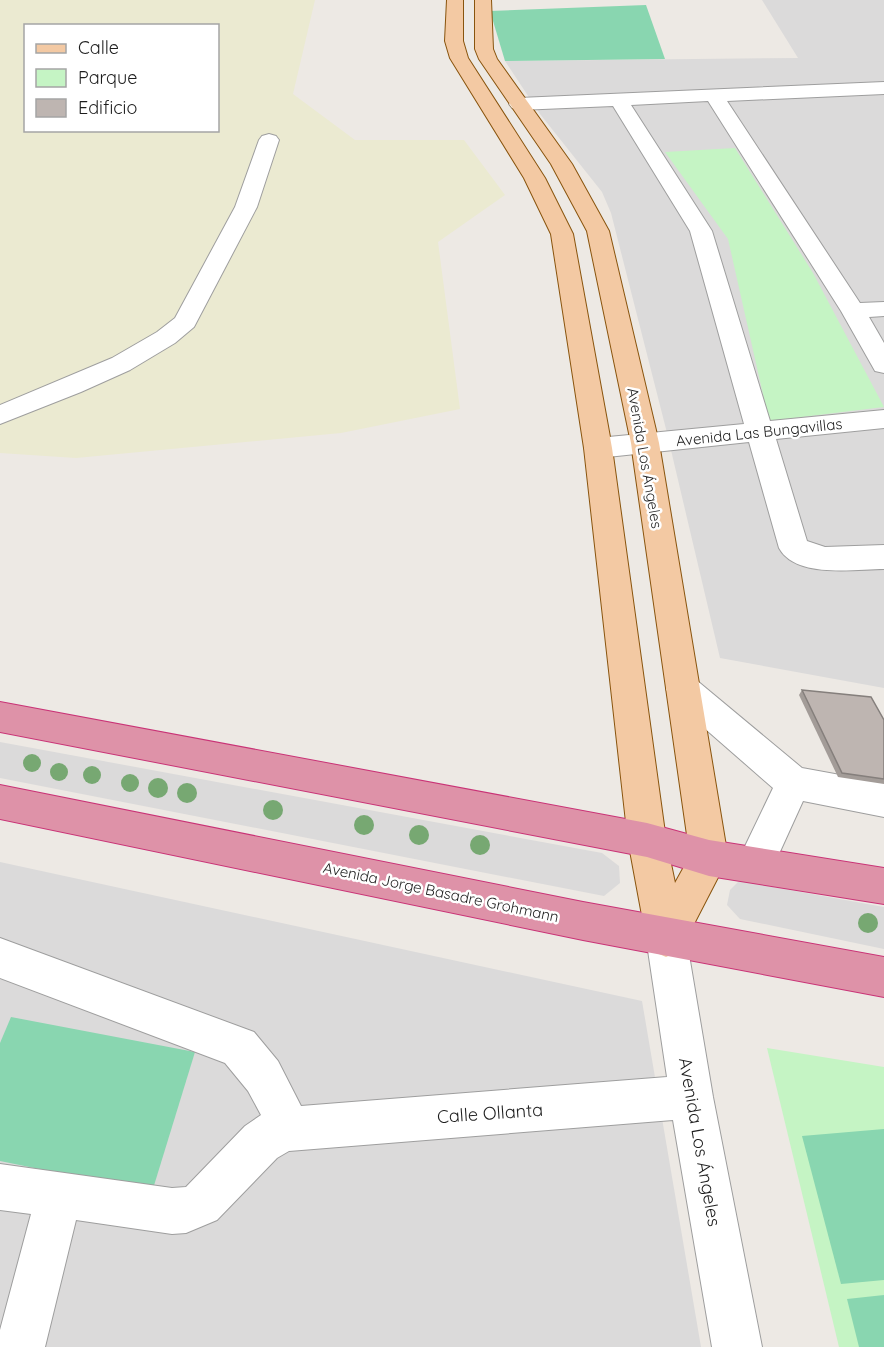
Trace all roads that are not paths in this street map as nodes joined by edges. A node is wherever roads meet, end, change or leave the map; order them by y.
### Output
1 (455, 0) edge
2 (483, 0) edge
3 (480, 69) junction
4 (884, 88) edge
5 (715, 96) junction
6 (618, 99) junction
7 (519, 104) junction
8 (269, 140) dead end
9 (884, 309) edge
10 (853, 311) junction
11 (884, 365) edge
12 (0, 415) edge
13 (884, 419) edge
14 (761, 432) junction
15 (645, 442) junction
16 (598, 448) junction
17 (884, 557) edge
18 (683, 689) junction
19 (0, 717) edge
20 (793, 783) junction
21 (884, 800) edge
22 (0, 802) edge
23 (647, 840) junction
24 (709, 858) junction
25 (755, 865) junction
26 (884, 886) edge
27 (666, 937) junction
28 (0, 960) edge
29 (884, 977) edge
30 (691, 1097) junction
31 (289, 1129) junction
32 (0, 1187) edge
33 (59, 1196) junction
34 (20, 1347) edge
35 (737, 1347) edge

1 - 3 main road, Avenida Los Ángeles
2 - 3 main road, Avenida Los Ángeles
3 - 7 main road, Avenida Los Ángeles
3 - 16 main road, Avenida Los Ángeles
4 - 5 street
5 - 6 street
5 - 10 street
6 - 7 street
6 - 14 street
7 - 15 main road, Avenida Los Ángeles
8 - 12 street
9 - 10 street
10 - 11 street
13 - 14 street, Avenida Las Bungavillas
14 - 15 street, Avenida Las Bungavillas
14 - 17 street
15 - 16 street, Avenida Las Bungavillas
15 - 18 main road, Avenida Los Ángeles
16 - 23 main road, Avenida Los Ángeles
18 - 20 street
18 - 24 main road, Avenida Los Ángeles
19 - 23 highway
20 - 21 street
20 - 25 street
22 - 27 highway, Avenida Jorge Basadre Grohmann
23 - 24 highway
23 - 27 main road, Avenida Los Ángeles
24 - 25 highway
24 - 27 main road
25 - 26 highway
27 - 29 highway, Avenida Jorge Basadre Grohmann
27 - 30 street, Avenida Los Ángeles
28 - 31 street
30 - 31 street, Calle Ollanta
30 - 35 street, Avenida Los Ángeles
31 - 33 street
32 - 33 street
33 - 34 street

